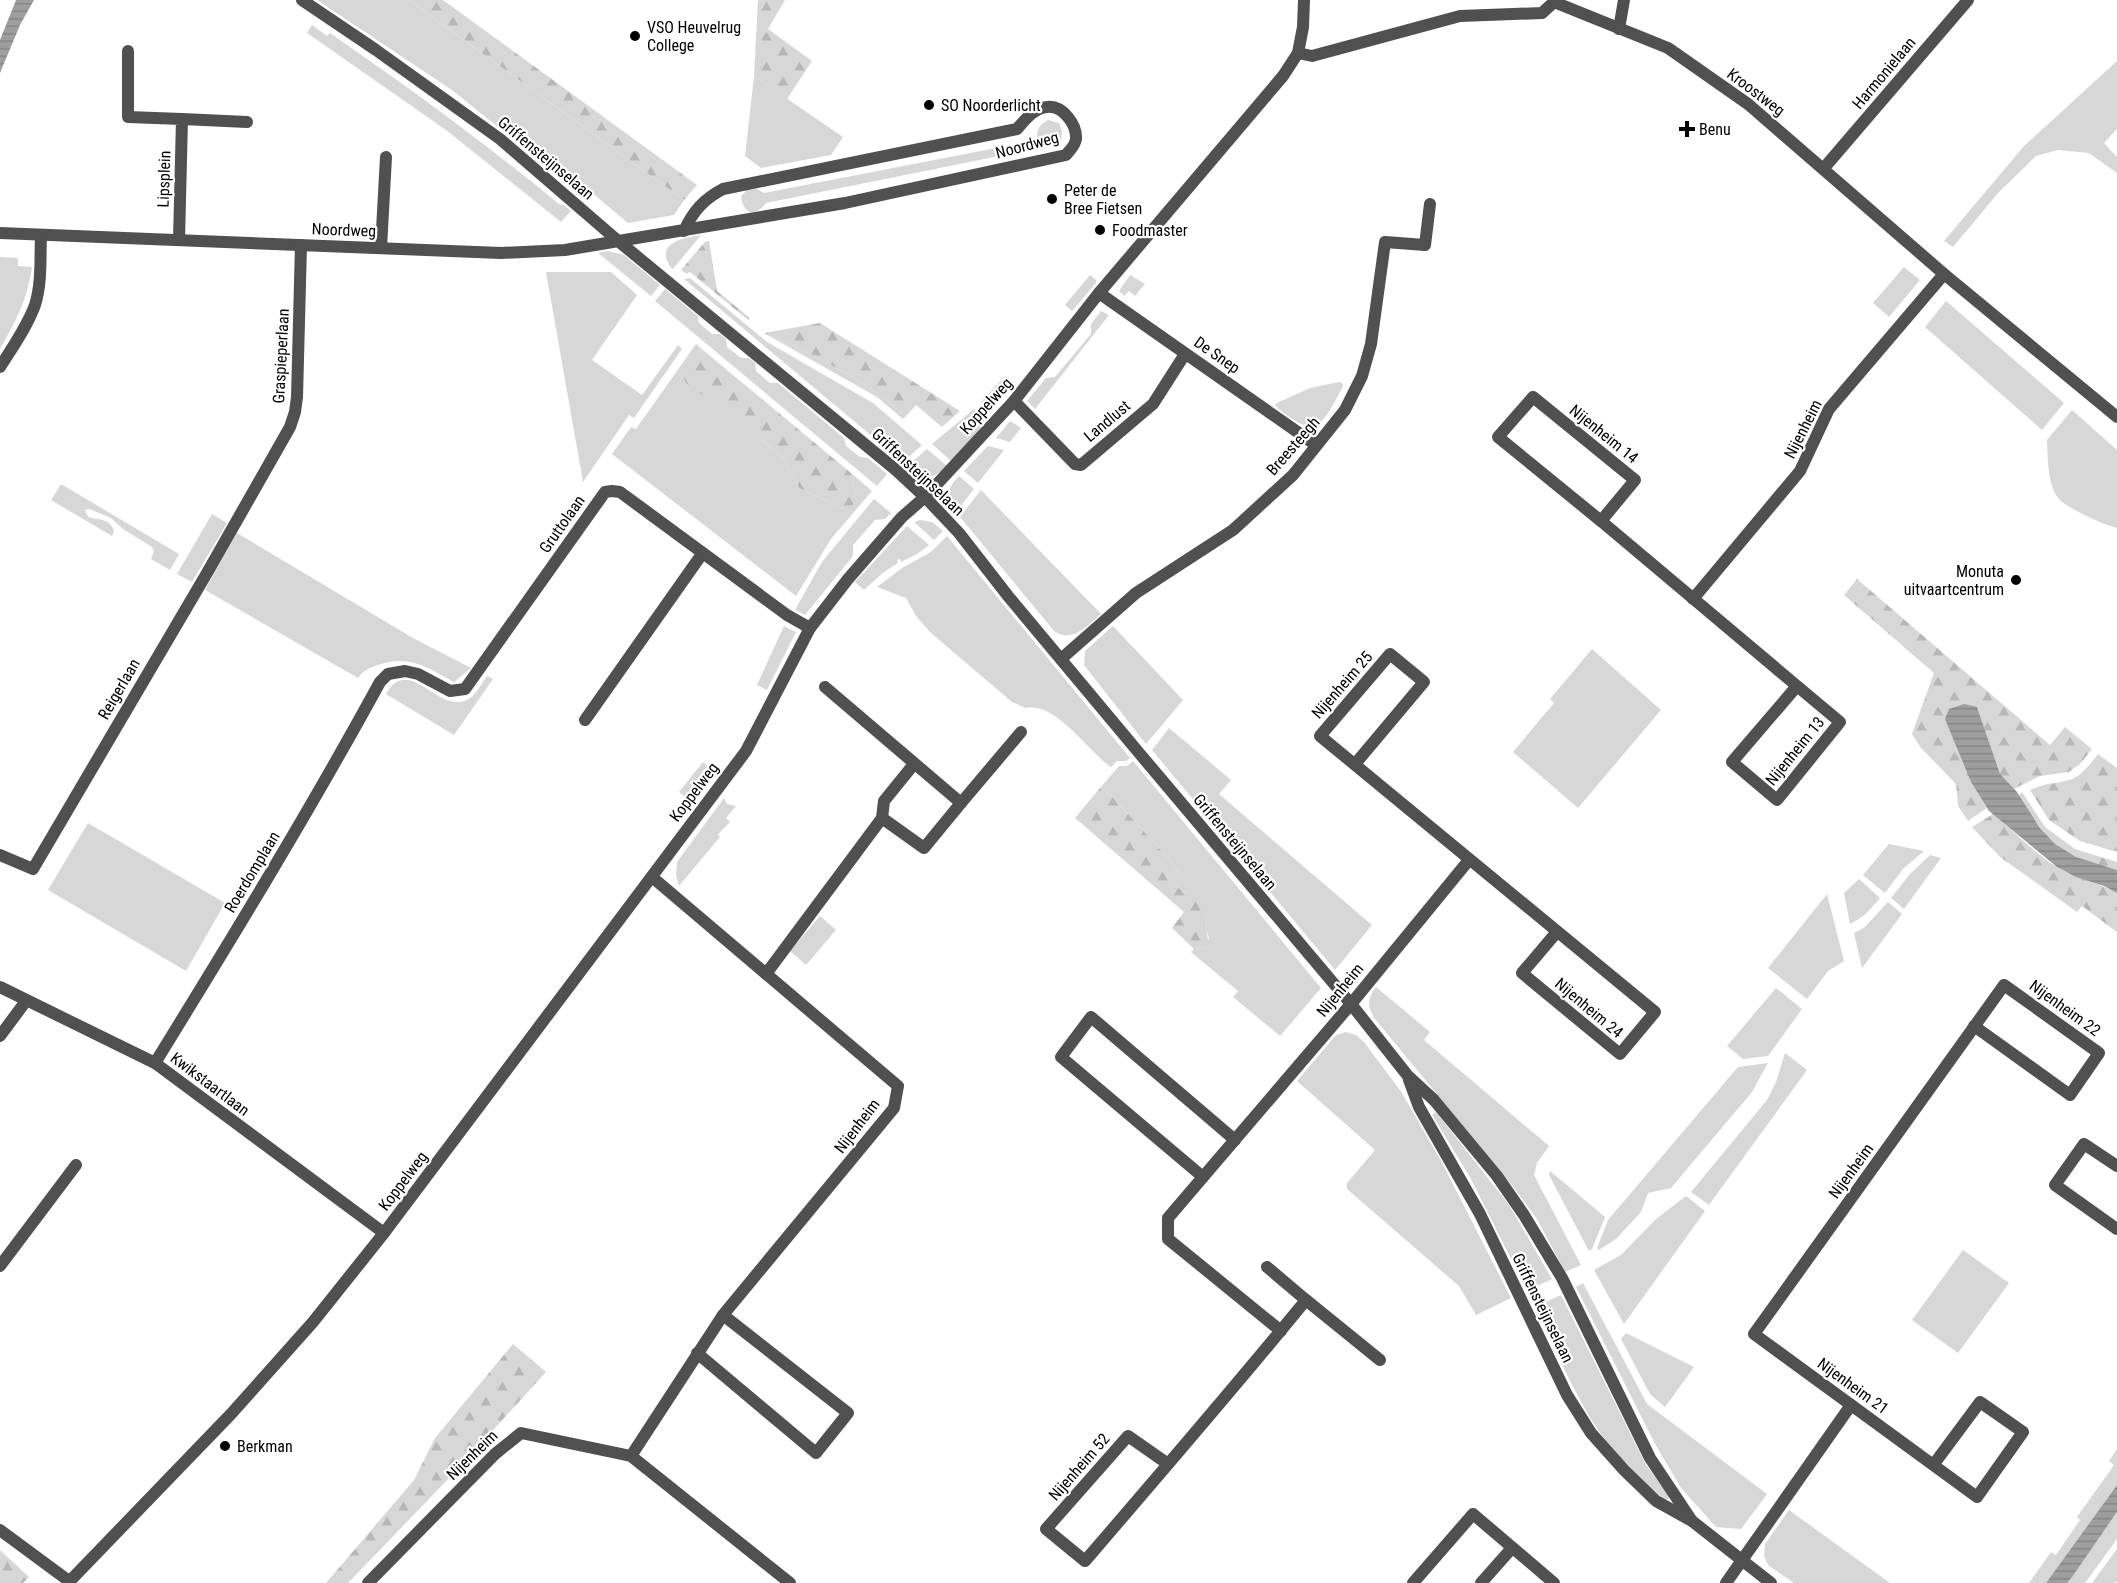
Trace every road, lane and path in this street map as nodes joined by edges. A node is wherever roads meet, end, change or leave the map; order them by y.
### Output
1 (302, 0) edge
2 (1304, 0) edge
3 (1624, 0) edge
4 (1968, 0) edge
5 (1619, 29) junction
6 (128, 51) dead end
7 (1298, 53) junction
8 (182, 119) junction
9 (247, 122) dead end
10 (386, 157) dead end
11 (1824, 168) junction
12 (1430, 204) dead end
13 (684, 231) junction
14 (0, 232) edge
15 (41, 235) junction
16 (179, 240) junction
17 (617, 240) junction
18 (301, 245) junction
19 (381, 248) junction
20 (1944, 274) junction
21 (1099, 293) junction
22 (1185, 354) junction
23 (0, 368) edge
24 (1014, 401) junction
25 (2117, 417) edge
26 (1316, 445) junction
27 (926, 497) junction
28 (1601, 522) junction
29 (234, 525) joint
30 (702, 554) junction
31 (1693, 599) junction
32 (810, 628) junction
33 (1061, 658) junction
34 (1797, 686) junction
35 (825, 687) dead end
36 (373, 695) joint
37 (585, 720) dead end
38 (1021, 732) dead end
39 (914, 764) junction
40 (1355, 764) junction
41 (960, 803) junction
42 (882, 818) junction
43 (0, 855) edge
44 (1469, 860) junction
45 (652, 877) junction
46 (1556, 933) junction
47 (766, 974) junction
48 (0, 987) edge
49 (26, 1001) junction
50 (1351, 1004) junction
51 (1974, 1026) junction
52 (0, 1036) edge
53 (155, 1063) junction
54 (1408, 1076) junction
55 (1235, 1140) junction
56 (76, 1165) dead end
57 (2117, 1166) edge
58 (1203, 1177) junction
59 (2117, 1229) edge
60 (384, 1233) junction
61 (0, 1266) edge
62 (1268, 1267) dead end
63 (1306, 1300) junction
64 (723, 1315) junction
65 (1281, 1331) junction
66 (1754, 1334) joint
67 (697, 1353) junction
68 (1380, 1360) dead end
69 (1851, 1405) junction
70 (632, 1456) junction
71 (1168, 1464) junction
72 (1934, 1464) junction
73 (1692, 1521) junction
74 (0, 1530) edge
75 (1512, 1548) junction
76 (1742, 1560) junction
77 (68, 1582) edge
78 (368, 1583) edge
79 (790, 1583) edge
80 (1413, 1583) edge
81 (1481, 1583) edge
82 (1554, 1583) edge
83 (1726, 1583) edge
84 (1771, 1583) edge

1 - 17 street, Griffensteijnselaan
2 - 7 street, Koppelweg
3 - 5 street
4 - 11 street, Harmonielaan
5 - 7 street, Kroostweg
5 - 11 street, Kroostweg
6 - 8 street
7 - 21 street, Koppelweg
8 - 9 street
8 - 16 street, Lipsplein
10 - 19 street
11 - 20 street, Kroostweg
12 - 26 street, Breesteegh
13 - 13 street, Noordweg
13 - 17 street, Noordweg
14 - 15 street, Noordweg
15 - 16 street, Noordweg
15 - 23 street
16 - 18 street, Noordweg
17 - 19 street, Noordweg
17 - 27 street, Griffensteijnselaan
18 - 19 street, Noordweg
18 - 29 street, Graspieperlaan
20 - 25 street, Kroostweg
20 - 31 street, Nijenheim
21 - 22 street, De Snep
21 - 24 street, Koppelweg
22 - 24 street, Landlust
22 - 26 street, De Snep
24 - 27 street, Koppelweg
26 - 33 street, Breesteegh
27 - 32 street, Koppelweg
27 - 33 street, Griffensteijnselaan
28 - 28 street, Nijenheim 14
28 - 31 street
29 - 43 street, Reigerlaan
30 - 32 street, Gruttolaan
30 - 36 street, Gruttolaan
30 - 37 street
31 - 34 street
32 - 45 street, Koppelweg
33 - 50 street, Griffensteijnselaan
34 - 34 street, Nijenheim 13
35 - 39 street
36 - 53 street, Roerdomplaan
38 - 41 street
39 - 41 street
39 - 42 street
40 - 40 street, Nijenheim 25
40 - 44 street, Nijenheim 25
41 - 42 street
42 - 47 street
44 - 46 street, Nijenheim 24
44 - 50 street, Nijenheim
45 - 47 street, Nijenheim
45 - 60 street, Koppelweg
46 - 46 street, Nijenheim 24
47 - 64 street, Nijenheim
48 - 49 street, Kwikstaartlaan
49 - 52 street
49 - 53 street, Kwikstaartlaan
50 - 54 street, Griffensteijnselaan
50 - 55 street, Nijenheim
51 - 51 street, Nijenheim 22
51 - 66 street, Nijenheim
53 - 60 street, Kwikstaartlaan
54 - 73 street, Griffensteijnselaan
54 - 73 street, Griffensteijnselaan
55 - 58 street, Nijenheim
55 - 58 street
56 - 61 street
57 - 59 street
58 - 65 street, Nijenheim
60 - 77 street, Koppelweg
62 - 63 street
63 - 65 street
63 - 68 street
64 - 67 street, Nijenheim
64 - 67 street
65 - 71 street
66 - 69 street, Nijenheim 21
67 - 70 street, Nijenheim
69 - 72 street, Nijenheim 21
69 - 76 street
70 - 78 street, Nijenheim
70 - 79 street, Nijenheim
71 - 71 street, Nijenheim 52
72 - 72 street, Nijenheim 21
73 - 76 street, Griffensteijnselaan
74 - 77 street
75 - 80 street
75 - 81 street
75 - 82 street
76 - 83 street
76 - 84 street, Griffensteijnselaan

